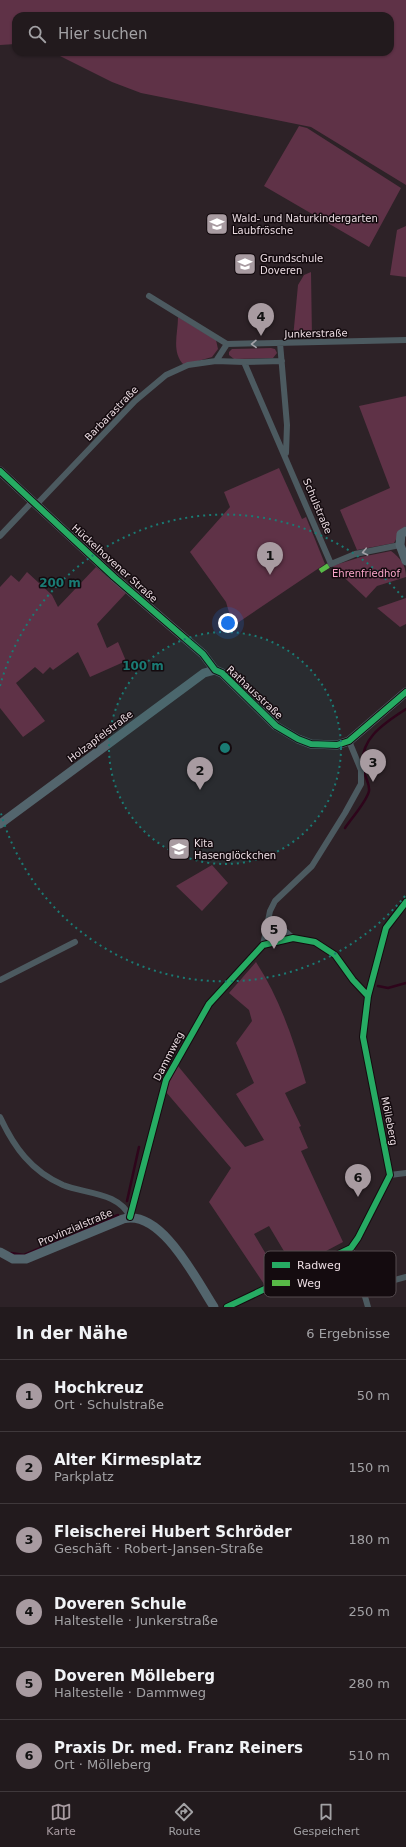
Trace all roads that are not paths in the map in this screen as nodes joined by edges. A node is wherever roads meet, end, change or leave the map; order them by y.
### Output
1 (149, 296) dead end
2 (406, 340) edge
3 (280, 343) junction
4 (227, 344) junction
5 (216, 361) junction
6 (282, 361) junction
7 (244, 362) junction
8 (286, 455) junction
9 (0, 471) edge
10 (34, 504) junction
11 (406, 531) edge
12 (0, 536) edge
13 (400, 545) junction
14 (406, 561) edge
15 (215, 670) junction
16 (406, 692) edge
17 (349, 742) junction
18 (0, 824) edge
19 (406, 902) edge
20 (269, 917) junction
21 (293, 938) junction
22 (75, 942) dead end
23 (263, 944) junction
24 (0, 980) edge
25 (368, 996) junction
26 (0, 1117) edge
27 (406, 1173) edge
28 (390, 1175) junction
29 (129, 1214) junction
30 (351, 1248) junction
31 (345, 1251) edge
32 (352, 1251) edge
33 (2, 1253) edge
34 (406, 1277) edge
35 (396, 1280) edge
36 (264, 1289) edge
37 (365, 1297) edge
38 (214, 1307) edge
39 (227, 1307) edge
40 (368, 1307) edge

1 - 4 street
2 - 3 street, Junkerstraße
3 -> 4 street, Junkerstraße
3 - 6 street, Schulstraße
4 - 5 street
5 - 7 street, Barbarastraße
5 - 10 street, Barbarastraße
6 - 7 street, Barbarastraße
6 - 8 street, Schulstraße
7 - 8 street, Schulstraße
13 -> 8 street, Schulstraße
9 - 10 street, Hückelhovener Straße
10 - 12 street, Barbarastraße
10 - 15 street, Hückelhovener Straße
11 - 13 street
13 - 14 street
15 - 17 street, Rathausstraße
15 - 18 street, Holzapfelstraße
16 - 17 street
17 - 20 street
19 - 25 street, Mölleberg
20 - 21 street
20 - 23 street
21 - 23 street
21 - 25 street
22 - 24 street
23 - 29 street, Dammweg
25 - 28 street, Mölleberg
26 - 29 street
27 - 28 street
28 - 30 street
29 - 33 street, Provinzialstraße
29 - 38 street
30 - 31 street
30 - 32 street
34 - 35 street
36 - 39 street
37 - 40 street

